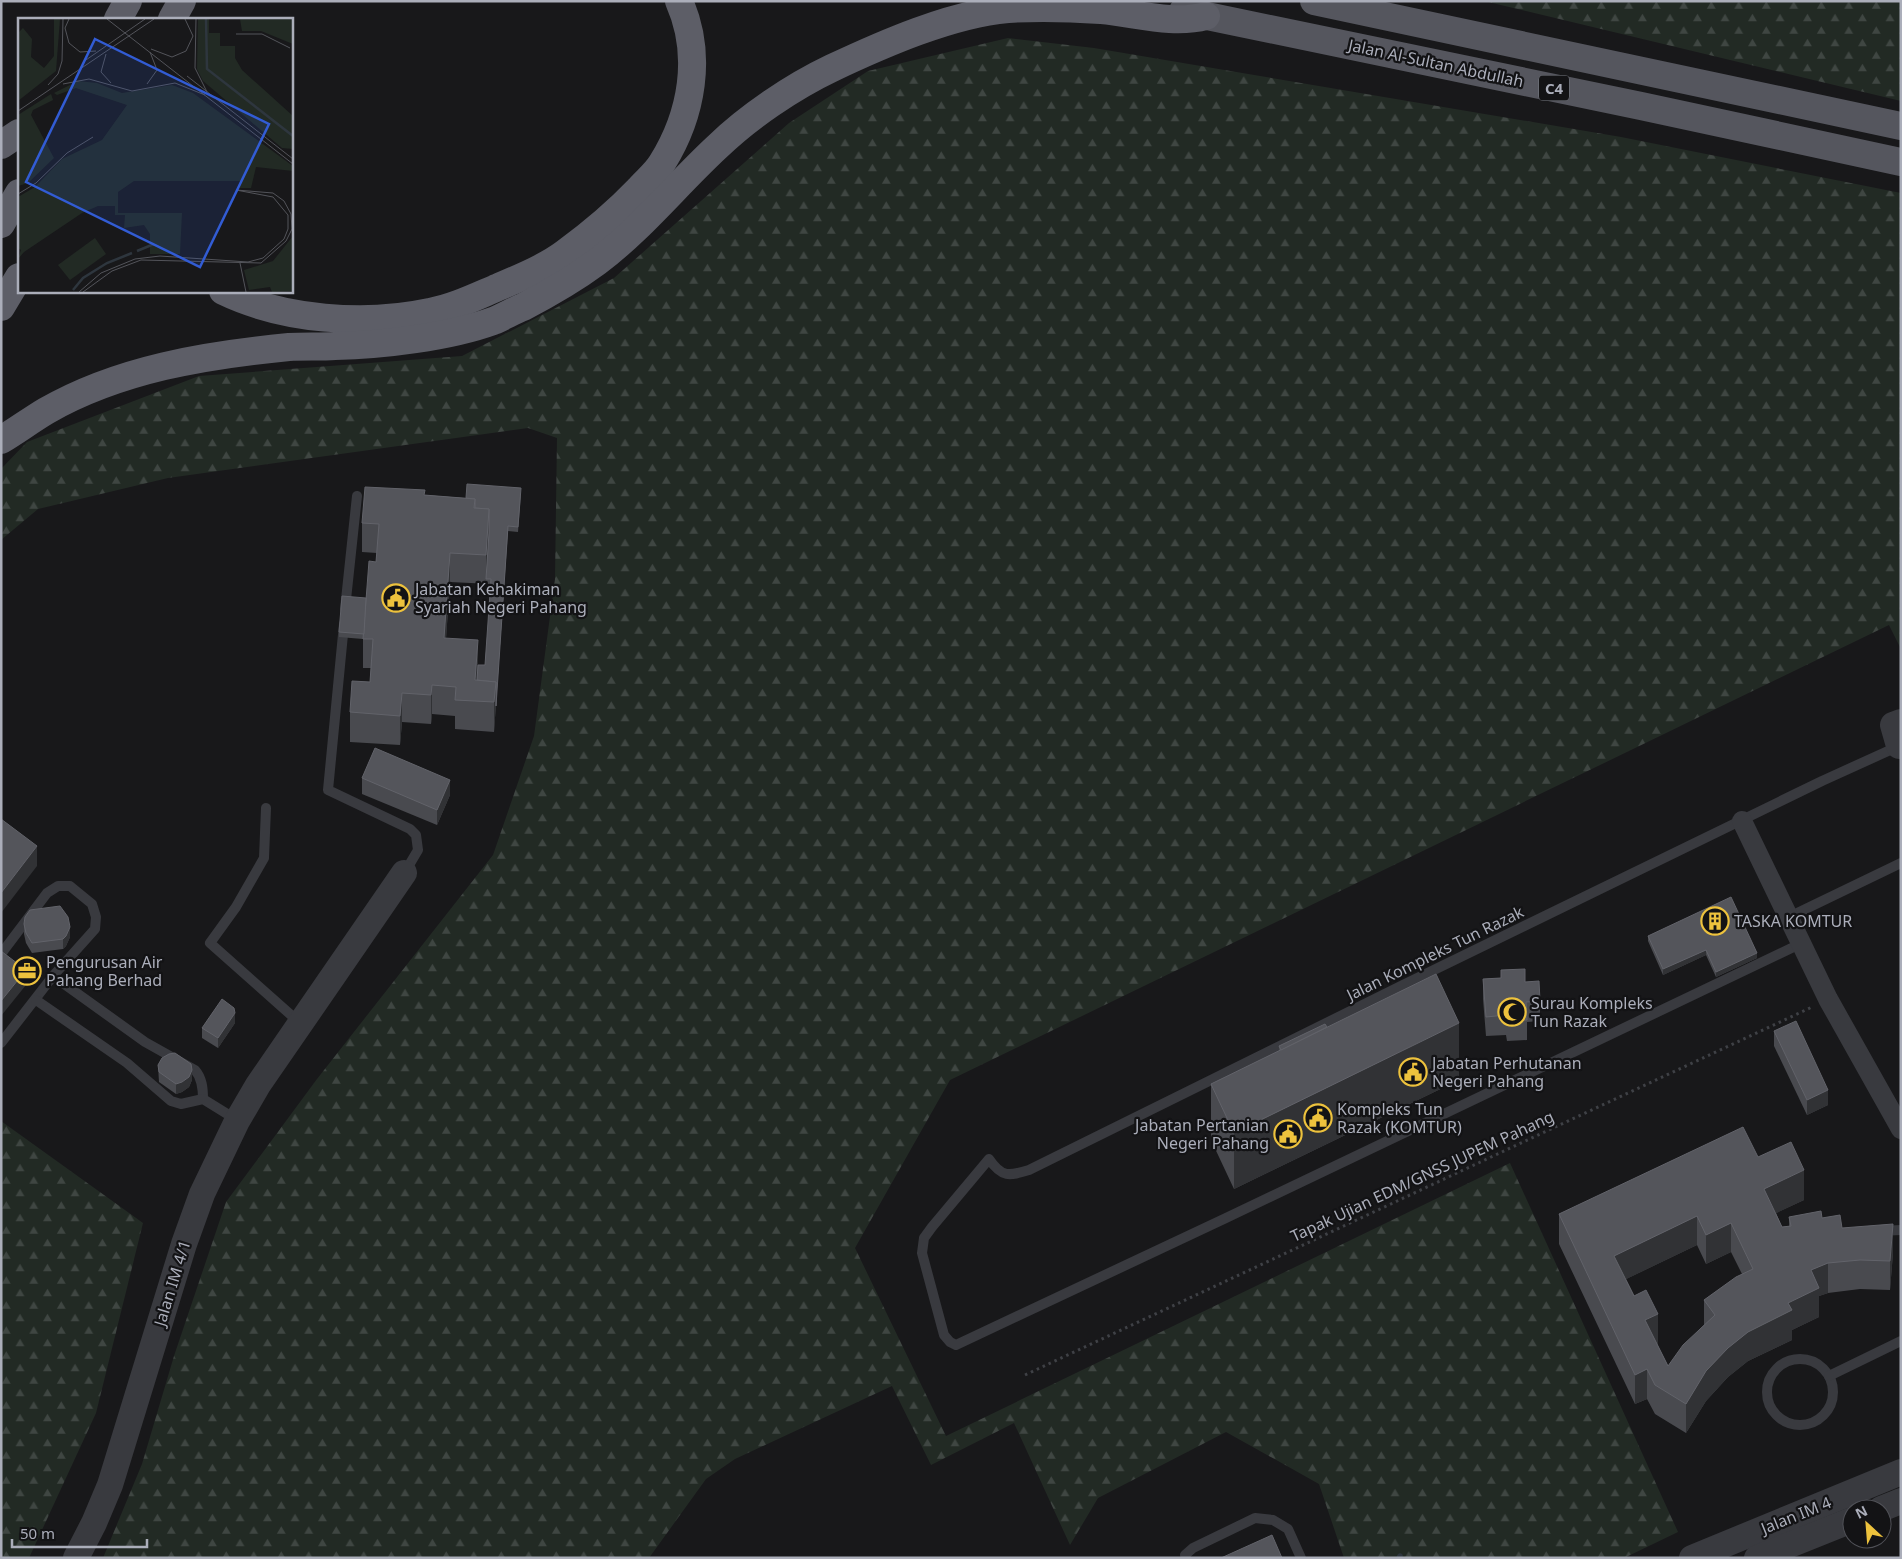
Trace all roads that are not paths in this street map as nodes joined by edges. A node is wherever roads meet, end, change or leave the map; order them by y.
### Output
1 (128, 1) edge
2 (680, 1) edge
3 (1135, 1) edge
4 (1314, 1) edge
5 (1206, 16) junction
6 (119, 18) edge
7 (1901, 126) edge
8 (18, 134) edge
9 (1, 145) edge
10 (1901, 162) edge
11 (18, 195) edge
12 (1, 224) edge
13 (18, 279) edge
14 (225, 292) edge
15 (1, 307) edge
16 (1, 440) edge
17 (356, 496) dead end
18 (1898, 735) edge
19 (266, 808) dead end
20 (1742, 821) junction
21 (1900, 865) edge
22 (404, 873) joint
23 (1789, 917) junction
24 (1802, 943) junction
25 (1, 954) edge
26 (53, 976) junction
27 (1403, 985) junction
28 (36, 1000) junction
29 (1380, 1009) edge
30 (301, 1024) junction
31 (1, 1043) edge
32 (1250, 1072) edge
33 (1218, 1076) junction
34 (204, 1099) junction
35 (237, 1121) junction
36 (1901, 1129) edge
37 (1901, 1230) edge
38 (1871, 1231) edge
39 (1901, 1341) edge
40 (1829, 1376) junction
41 (1901, 1472) edge
42 (1842, 1524) edge
43 (1721, 1552) edge
44 (76, 1558) edge
45 (1186, 1558) edge
46 (1301, 1558) edge
47 (1692, 1558) edge
48 (1757, 1558) edge

1 - 6 highway
2 - 14 highway
3 - 5 main road, Jalan Al-Sultan Abdullah
4 - 7 main road, C4
5 - 10 main road, Jalan Al-Sultan Abdullah / C4
5 - 16 highway
8 - 9 highway
11 - 12 highway
13 - 15 highway
17 - 22 lane
18 - 20 lane, Jalan Kompleks Tun Razak
19 - 30 lane
20 - 23 street
20 - 27 lane, Jalan Kompleks Tun Razak
21 - 23 lane
22 - 30 street, Jalan IM 4/1
23 - 24 street
24 - 33 lane, Jalan Kompleks Tun Razak
24 - 36 street
25 - 26 lane
26 - 28 lane
26 - 34 lane
27 - 29 lane
27 - 33 lane, Jalan Kompleks Tun Razak
28 - 31 lane
28 - 34 lane
30 - 35 street, Jalan IM 4/1
32 - 33 lane
34 - 35 lane
35 - 44 street, Jalan IM 4/1
37 - 38 lane
39 - 40 lane
40 - 40 lane
41 - 43 street, Jalan IM 4
42 - 48 street, Jalan IM 4
43 - 47 street, Jalan IM 4
45 - 46 lane

